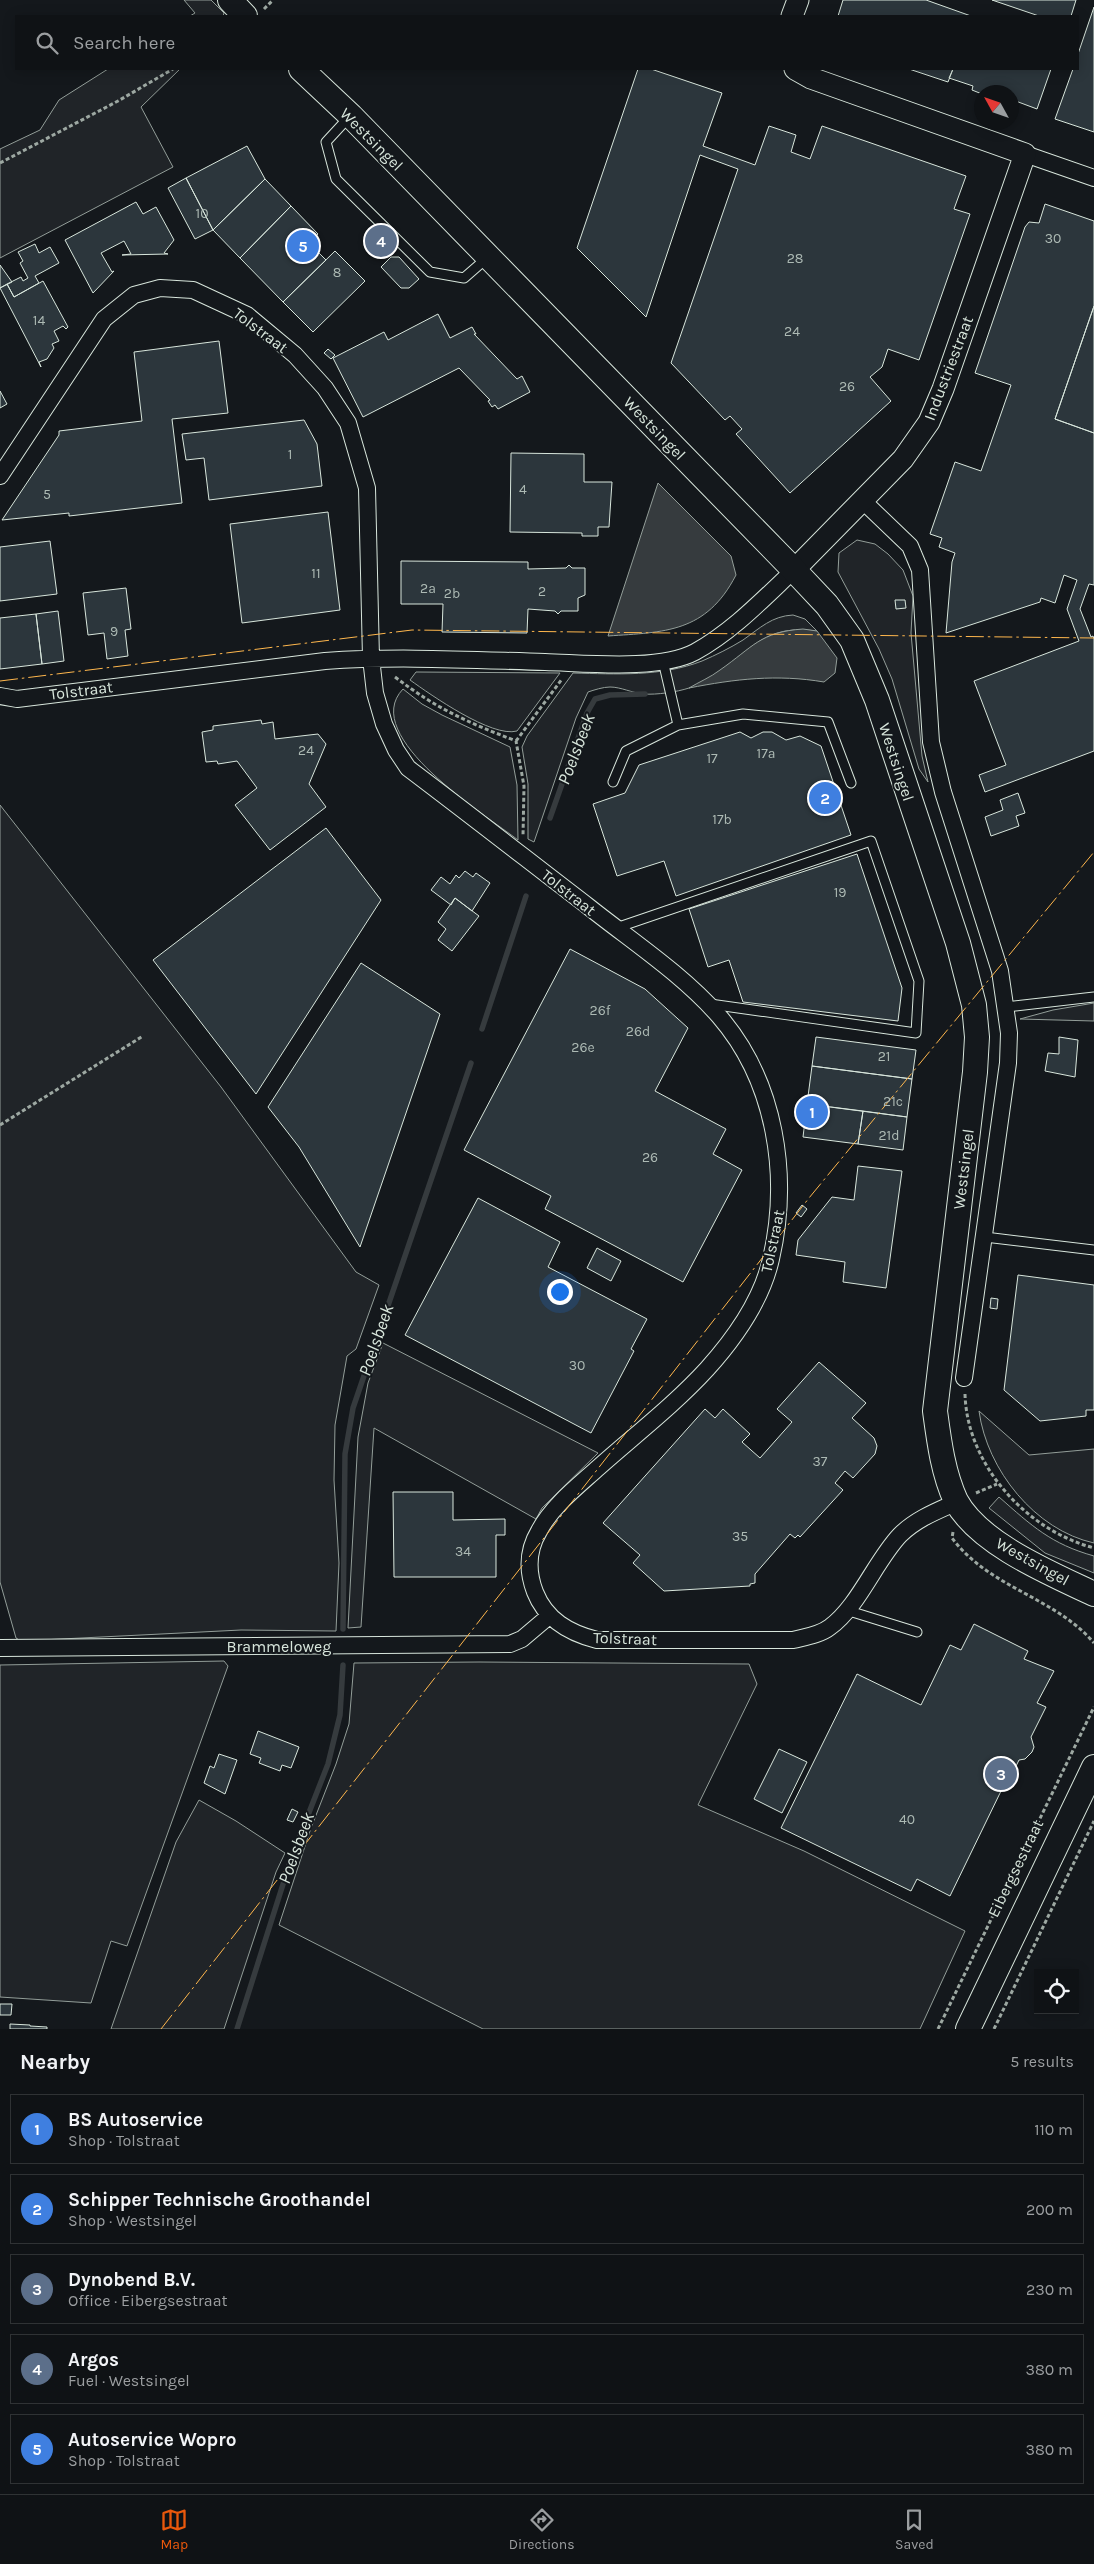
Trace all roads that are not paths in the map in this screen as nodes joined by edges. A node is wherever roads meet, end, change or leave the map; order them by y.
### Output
1 (230, 0) edge
2 (798, 0) edge
3 (244, 15) edge
4 (792, 15) edge
5 (302, 70) edge
6 (797, 70) edge
7 (350, 116) junction
8 (1025, 154) junction
9 (1094, 178) edge
10 (488, 257) junction
11 (0, 476) edge
12 (863, 501) junction
13 (794, 570) junction
14 (371, 658) junction
15 (663, 661) junction
16 (0, 696) edge
17 (678, 725) junction
18 (613, 782) dead end
19 (850, 783) dead end
20 (616, 928) junction
21 (1094, 997) edge
22 (707, 1004) junction
23 (1006, 1007) junction
24 (985, 1238) junction
25 (1094, 1250) edge
26 (964, 1378) road end
27 (957, 1502) junction
28 (1094, 1594) edge
29 (846, 1610) junction
30 (548, 1617) junction
31 (918, 1632) dead end
32 (0, 1648) edge
33 (1094, 1767) edge
34 (968, 2029) edge

1 - 3 main road
2 - 4 street
5 - 7 main road, Westsingel
6 - 8 street
7 - 10 main road, Westsingel
7 - 10 lane
8 - 9 street
8 - 12 street, Industriestraat
10 - 13 main road, Westsingel
11 - 14 street, Tolstraat
12 - 13 street, Industriestraat
12 - 23 street, Westsingel
13 - 15 street, Tolstraat
13 - 27 main road, Westsingel
14 - 15 street, Tolstraat
14 - 16 street, Tolstraat
14 - 20 street, Tolstraat
15 - 17 lane
17 - 18 lane
17 - 19 lane
20 - 22 street, Tolstraat
20 - 22 lane
21 - 23 lane
22 - 30 street, Tolstraat
23 - 24 street, Westsingel
24 - 25 lane
24 - 26 street, Westsingel
27 - 28 main road, Westsingel
27 - 29 street, Tolstraat
29 - 30 street, Tolstraat
29 - 31 lane
30 - 32 street, Brammeloweg
33 - 34 main road, Eibergsestraat

